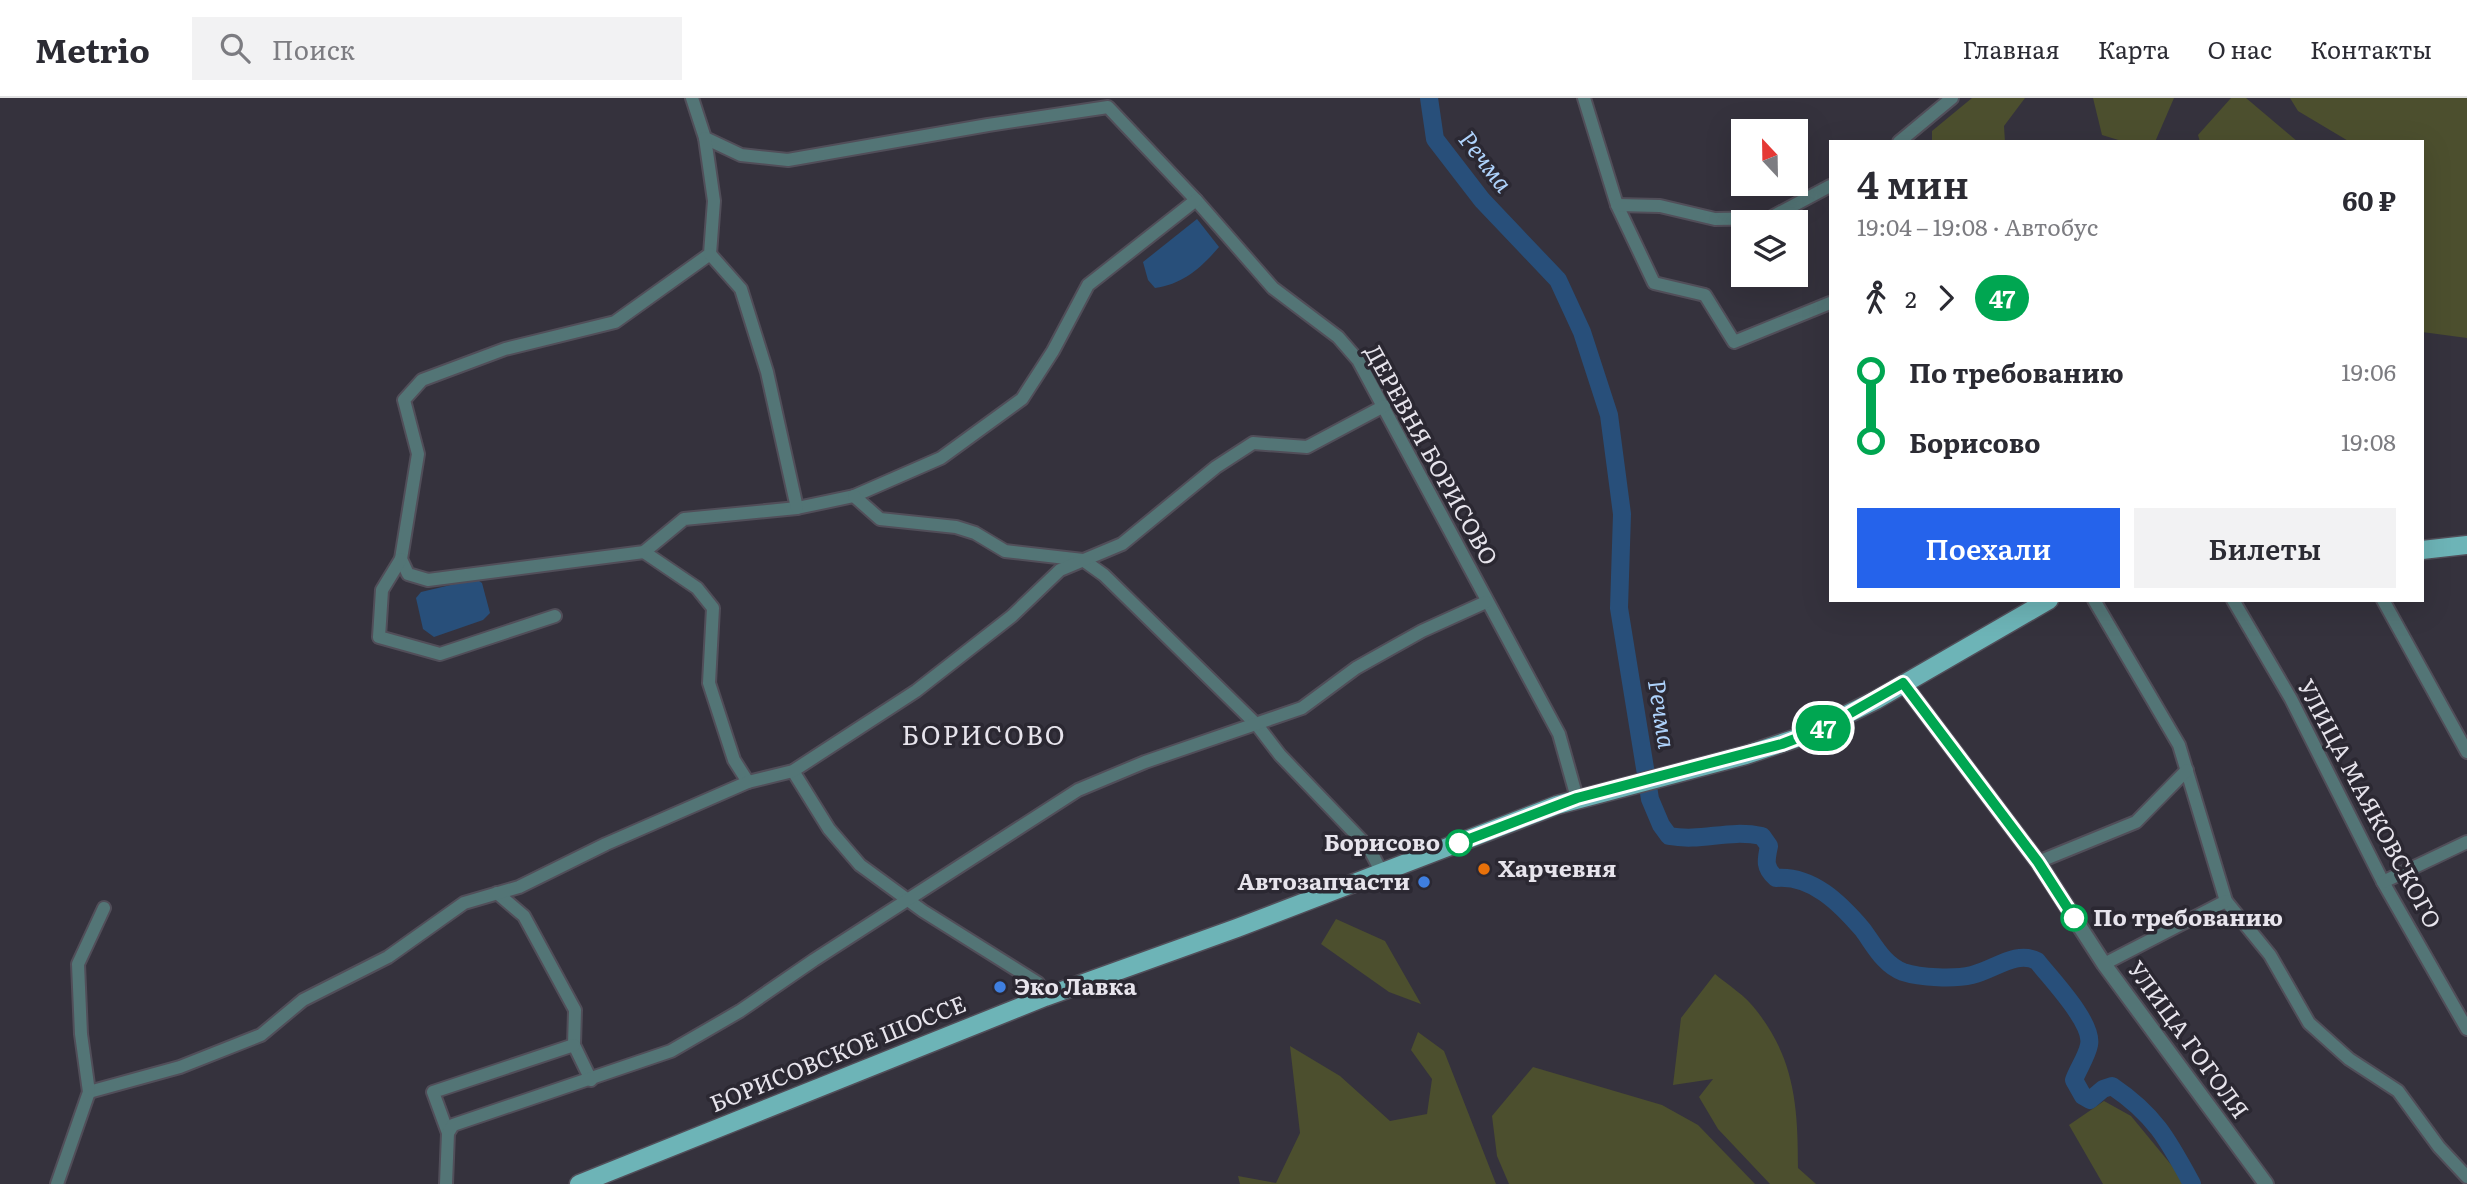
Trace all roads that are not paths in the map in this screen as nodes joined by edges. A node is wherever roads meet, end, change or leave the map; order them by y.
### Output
1 (692, 98) edge
2 (1584, 98) edge
3 (1952, 98) edge
4 (705, 138) junction
5 (1901, 140) edge
6 (1829, 187) edge
7 (1196, 200) junction
8 (1617, 205) junction
9 (710, 254) junction
10 (1829, 303) edge
11 (1384, 406) junction
12 (854, 496) junction
13 (797, 508) junction
14 (2467, 545) edge
15 (2424, 550) edge
16 (644, 552) junction
17 (401, 559) junction
18 (1083, 561) junction
19 (1486, 602) junction
20 (2045, 602) edge
21 (2095, 602) edge
22 (2233, 602) edge
23 (2384, 602) edge
24 (555, 616) dead end
25 (1903, 683) junction
26 (1257, 725) junction
27 (2467, 752) edge
28 (2187, 770) junction
29 (793, 771) junction
30 (748, 782) junction
31 (1577, 798) junction
32 (2467, 842) edge
33 (2038, 862) junction
34 (1381, 871) junction
35 (2383, 882) junction
36 (497, 893) junction
37 (909, 900) junction
38 (2226, 901) junction
39 (104, 908) dead end
40 (2104, 964) junction
41 (1045, 997) junction
42 (2467, 1029) edge
43 (574, 1045) junction
44 (591, 1080) junction
45 (89, 1093) junction
46 (448, 1133) junction
47 (2467, 1177) edge
48 (57, 1184) edge
49 (446, 1184) edge
50 (579, 1184) edge
51 (2266, 1184) edge

1 - 4 street
2 - 8 street
3 - 5 street
4 - 7 street, ДЕРЕВНЯ БОРИСОВО
4 - 9 street
6 - 8 street
7 - 11 street, ДЕРЕВНЯ БОРИСОВО
7 - 12 street
8 - 10 street
9 - 13 street
9 - 17 street
11 - 18 street
11 - 19 street, ДЕРЕВНЯ БОРИСОВО
12 - 13 street
12 - 18 street
13 - 16 street
14 - 15 main road
16 - 17 street
16 - 30 street
17 - 24 street
18 - 26 street
18 - 29 street
19 - 26 street
19 - 31 street, ДЕРЕВНЯ БОРИСОВО
20 - 25 main road, БОРИСОВСКОЕ ШОССЕ
21 - 28 street
22 - 35 street, УЛИЦА МАЯКОВСКОГО
23 - 27 street
25 - 31 main road, БОРИСОВСКОЕ ШОССЕ
25 - 33 street, УЛИЦА ГОГОЛЯ
26 - 34 street
26 - 37 street
28 - 33 street
28 - 38 street
29 - 30 street
29 - 37 street
30 - 36 street
31 - 34 main road, БОРИСОВСКОЕ ШОССЕ
32 - 35 street
33 - 40 street, УЛИЦА ГОГОЛЯ
34 - 41 main road, БОРИСОВСКОЕ ШОССЕ
35 - 42 street, УЛИЦА МАЯКОВСКОГО
36 - 43 street
36 - 45 street
37 - 41 street
37 - 44 street
38 - 40 street
38 - 47 street
39 - 45 street
40 - 51 street, УЛИЦА ГОГОЛЯ
41 - 50 main road, БОРИСОВСКОЕ ШОССЕ
43 - 44 street
43 - 46 street
44 - 46 street
45 - 48 street
46 - 49 street

